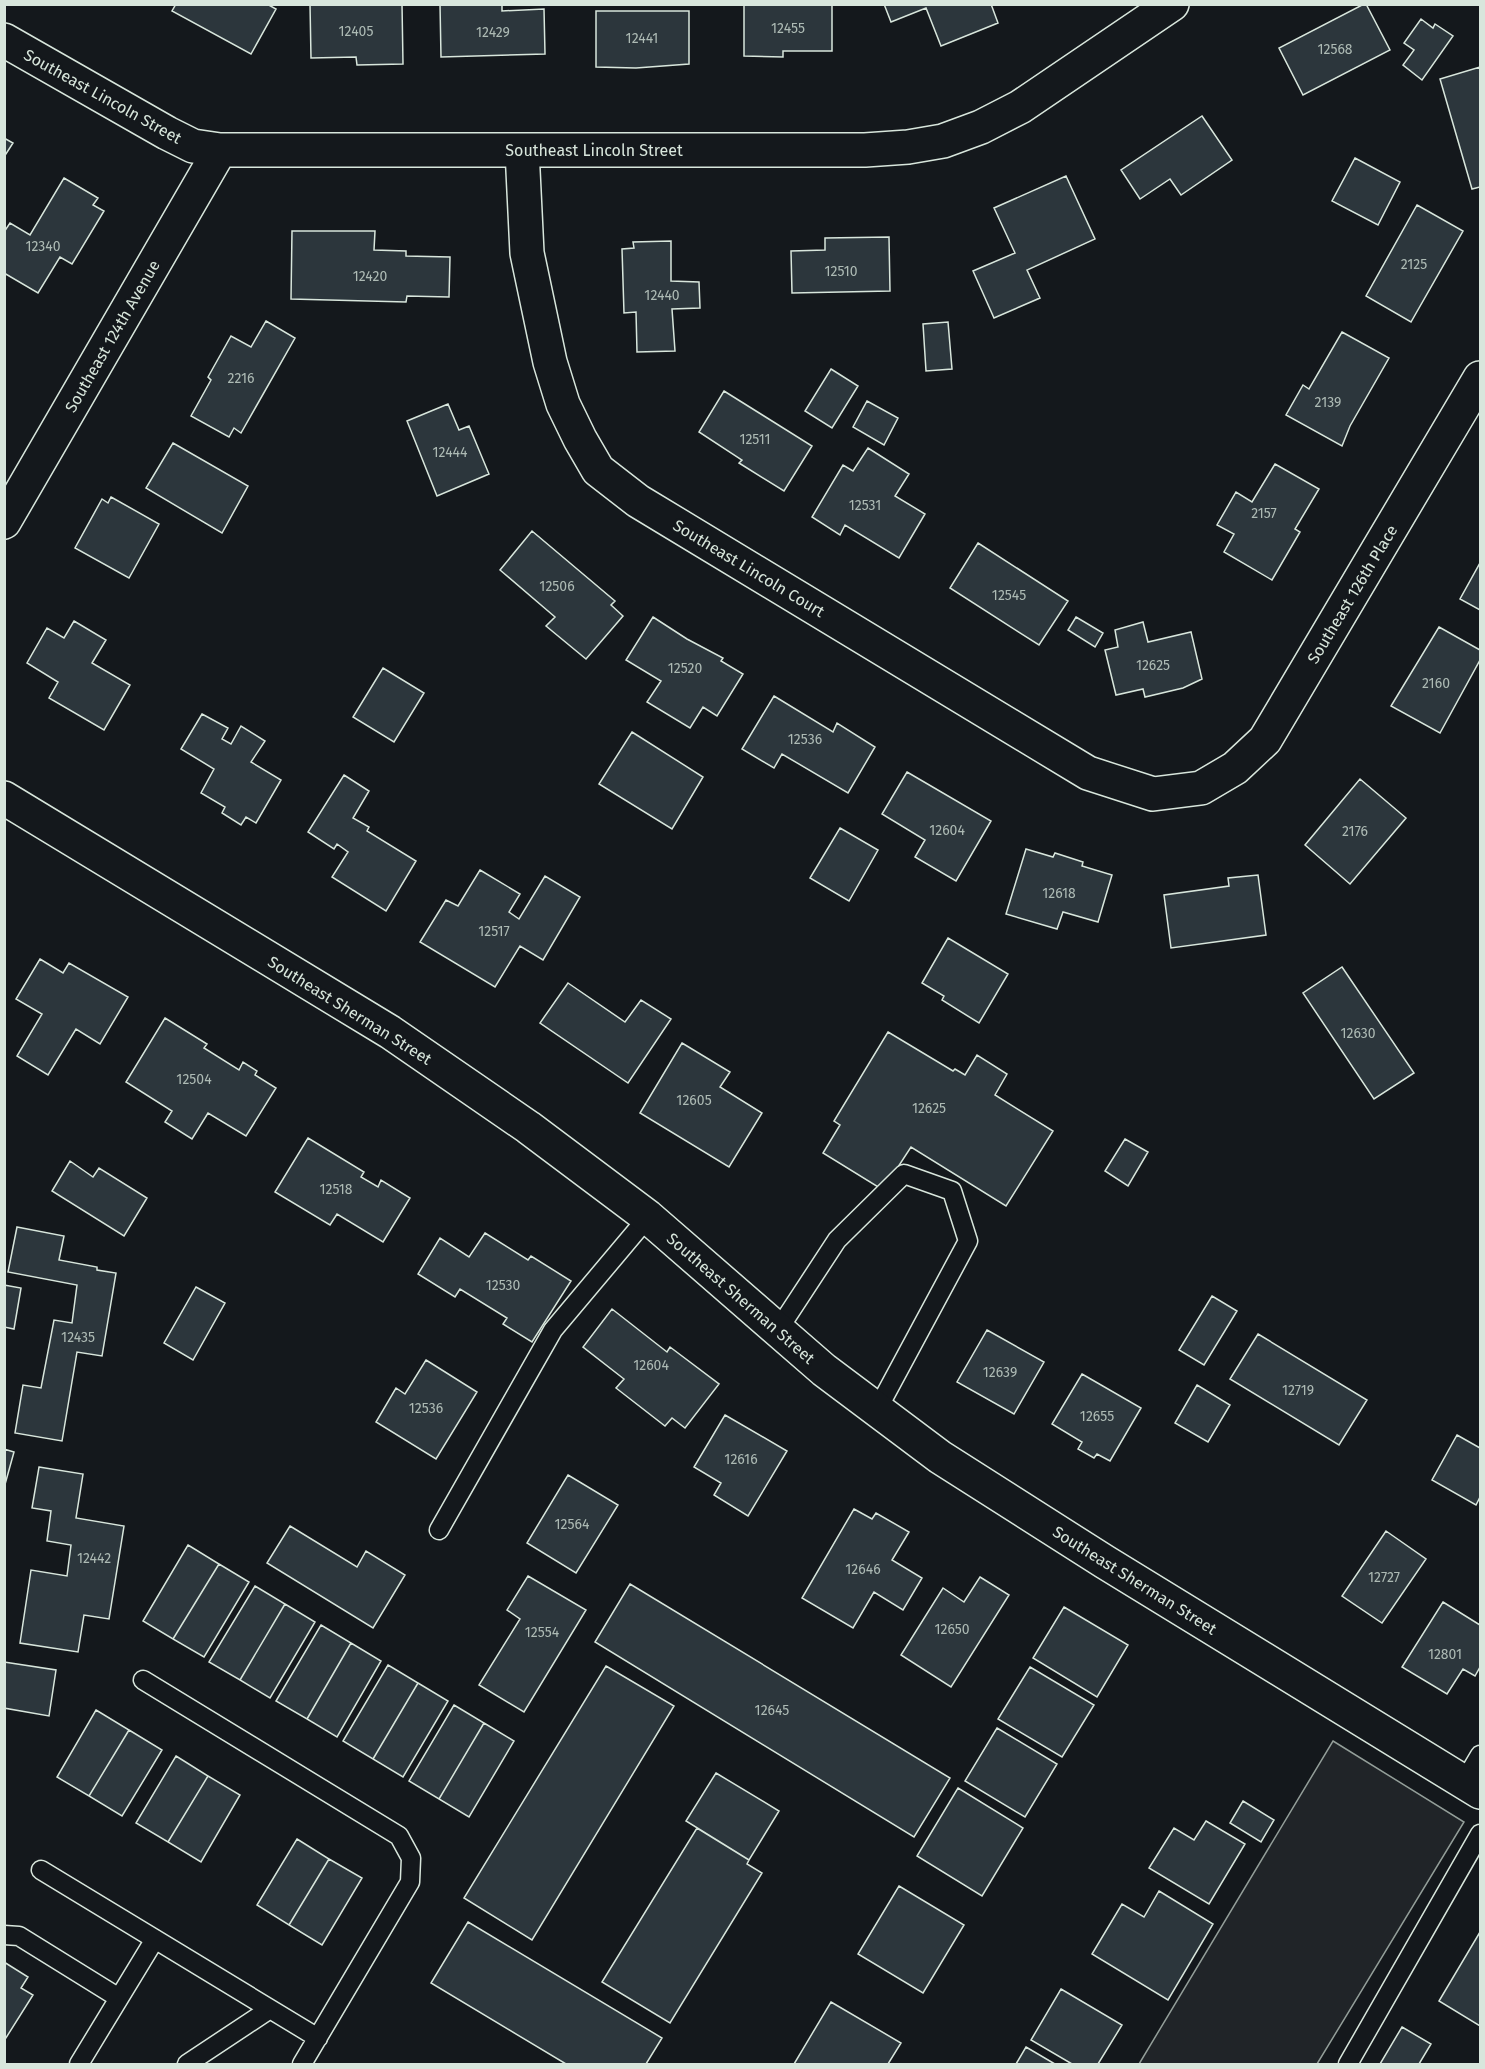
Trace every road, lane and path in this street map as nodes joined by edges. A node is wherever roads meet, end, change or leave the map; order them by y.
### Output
1 (1172, 4) edge
2 (4, 40) edge
3 (220, 150) junction
4 (522, 150) junction
5 (1480, 378) edge
6 (4, 522) edge
7 (1201, 788) joint
8 (4, 798) edge
9 (648, 1217) junction
10 (778, 1330) junction
11 (877, 1410) junction
12 (439, 1530) dead end
13 (143, 1680) dead end
14 (1475, 1776) edge
15 (1480, 1834) edge
16 (41, 1870) dead end
17 (4, 1935) edge
18 (155, 1939) junction
19 (119, 1998) junction
20 (270, 2009) junction
21 (318, 2038) junction
22 (79, 2064) edge
23 (187, 2064) edge
24 (302, 2064) edge
25 (1348, 2064) edge

1 - 4 street, Southeast Lincoln Street
2 - 3 street, Southeast Lincoln Street
3 - 4 street, Southeast Lincoln Street
3 - 6 street, Southeast 124th Avenue
4 - 7 street, Southeast Lincoln Court
5 - 7 street, Southeast 126th Place
8 - 9 street, Southeast Sherman Street
9 - 10 street, Southeast Sherman Street
9 - 12 lane
10 - 11 street, Southeast Sherman Street
10 - 11 lane
11 - 14 street, Southeast Sherman Street
13 - 21 lane
15 - 25 lane
16 - 18 lane
17 - 19 lane
18 - 19 lane
18 - 20 lane
19 - 22 lane
20 - 21 lane
20 - 23 lane
21 - 24 lane

